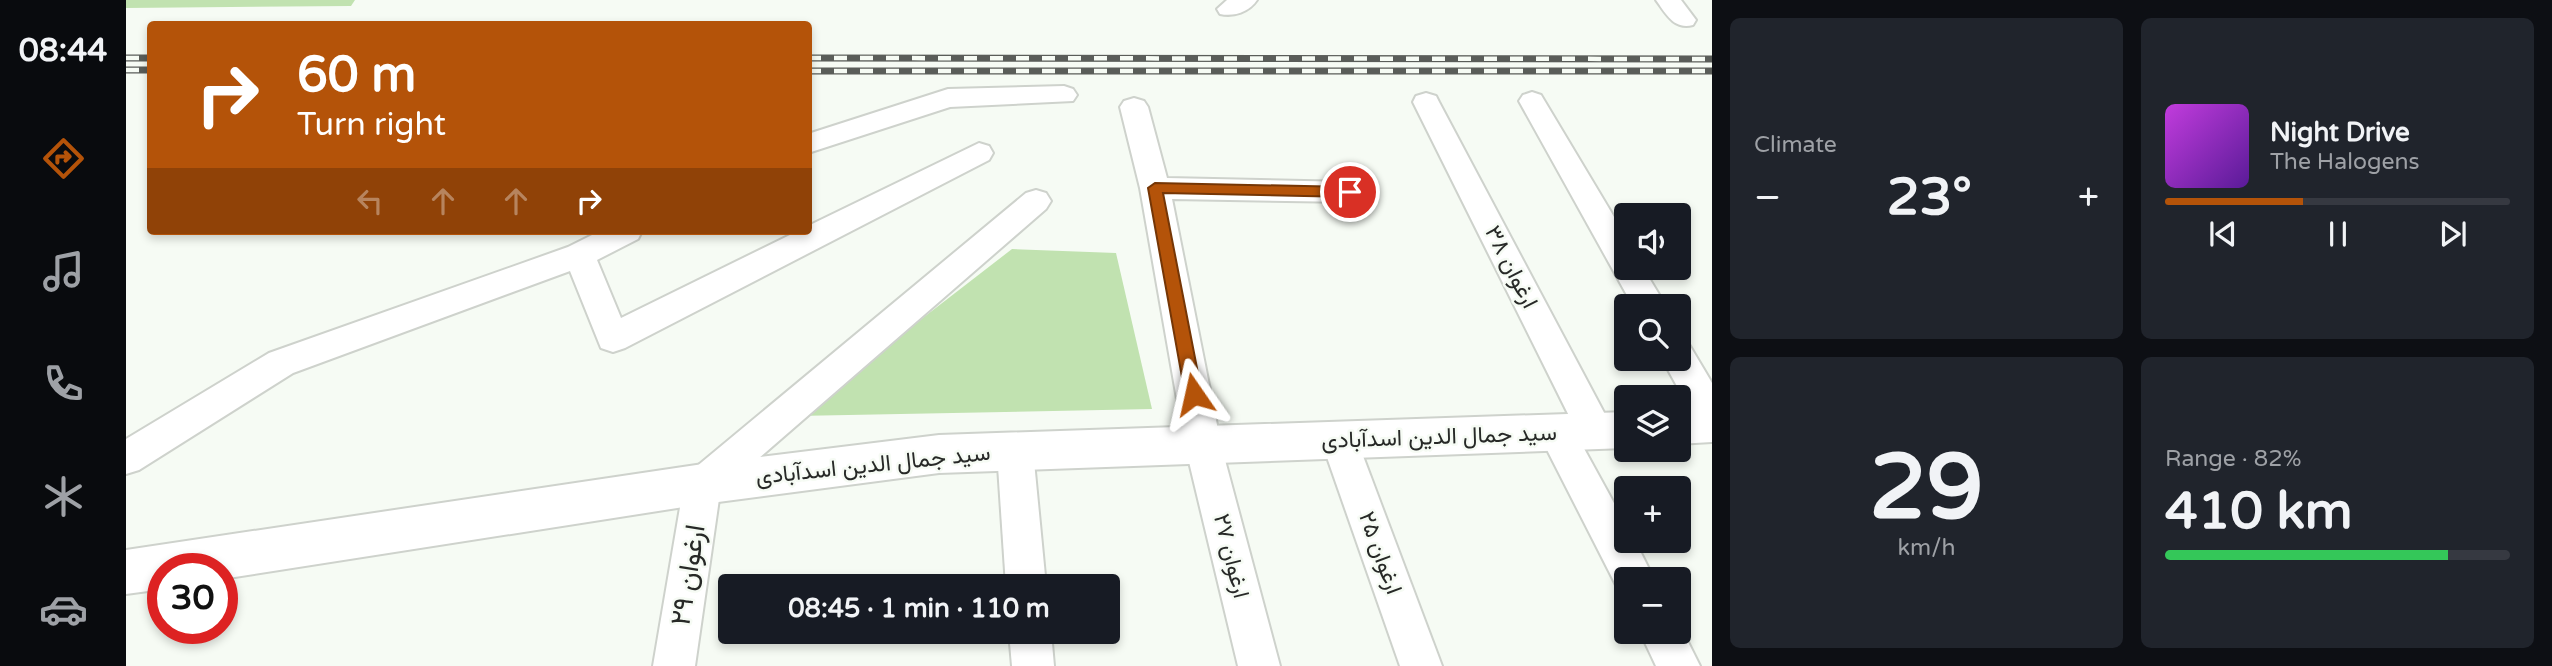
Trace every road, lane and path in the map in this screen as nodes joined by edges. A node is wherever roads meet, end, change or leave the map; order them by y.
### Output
1 (1668, 0) edge
2 (1684, 20) dead end
3 (1064, 95) dead end
4 (1532, 101) dead end
5 (1426, 102) dead end
6 (1134, 107) dead end
7 (812, 143) edge
8 (979, 153) dead end
9 (1155, 188) junction
10 (1350, 192) dead end
11 (1035, 201) dead end
12 (619, 235) edge
13 (1614, 243) edge
14 (579, 255) junction
15 (1687, 371) edge
16 (1712, 415) edge
17 (1712, 424) edge
18 (1691, 425) edge
19 (1593, 432) edge
20 (1339, 440) junction
21 (1203, 445) junction
22 (1015, 451) junction
23 (126, 458) edge
24 (703, 484) junction
25 (1631, 567) edge
26 (126, 572) edge
27 (1025, 574) edge
28 (1031, 644) edge
29 (1667, 644) edge
30 (674, 666) edge
31 (1033, 666) edge
32 (1259, 666) edge
33 (1420, 666) edge
34 (1679, 666) edge

1 - 2 street
3 - 7 street
4 - 13 street
5 - 19 street, ارغوان ۳۸
6 - 9 street, ارغوان ۲۷
8 - 14 street
9 - 10 street
9 - 21 street, ارغوان ۲۷
11 - 24 street
12 - 14 street
14 - 23 street
15 - 16 street
17 - 18 street
19 - 20 street, سید جمال الدین اسدآبادی
19 - 25 street, ارغوان ۳۸
20 - 21 street, سید جمال الدین اسدآبادی
20 - 33 street, ارغوان ۲۵
21 - 22 street, سید جمال الدین اسدآبادی
21 - 32 street, ارغوان ۲۷
22 - 24 street, سید جمال الدین اسدآبادی
22 - 27 street
24 - 26 street, سید جمال الدین اسدآبادی
24 - 30 street, ارغوان ۲۹
28 - 31 street
29 - 34 street

